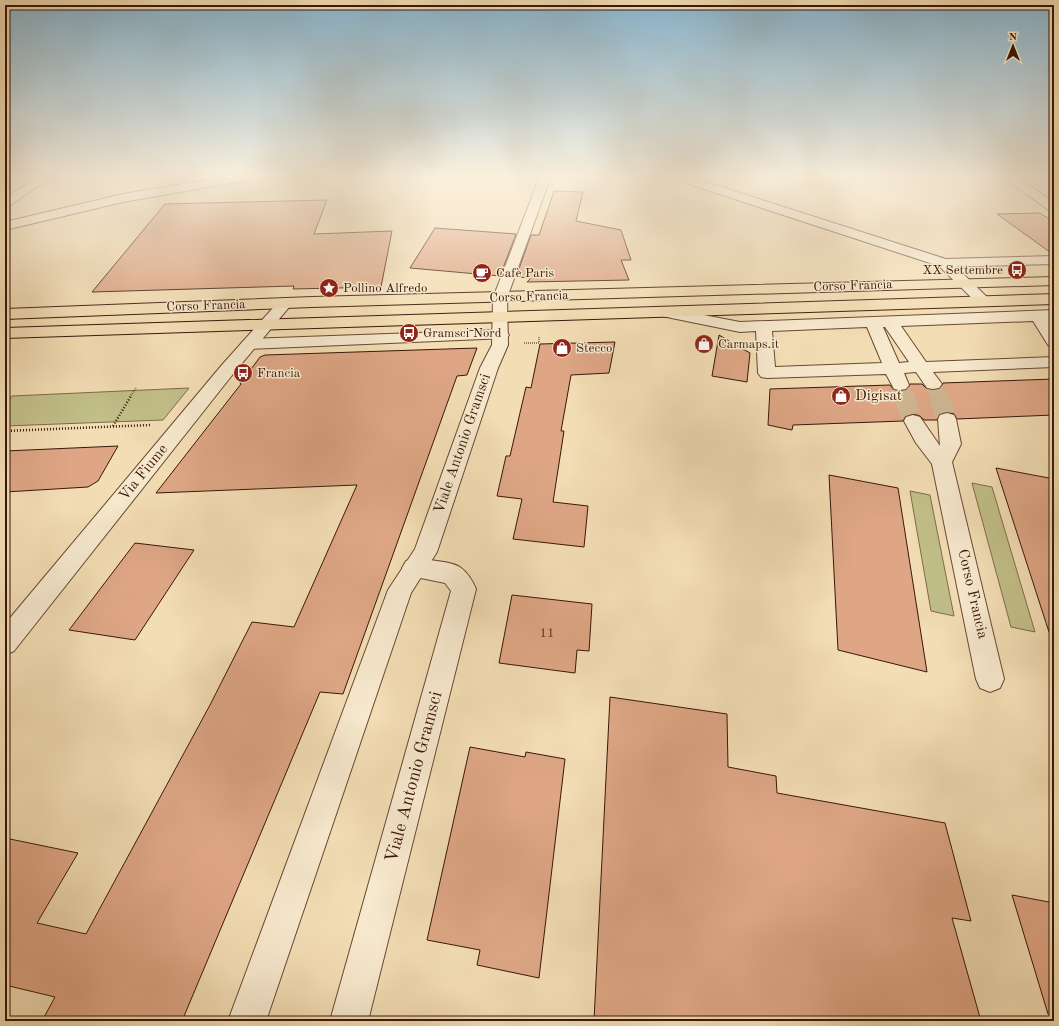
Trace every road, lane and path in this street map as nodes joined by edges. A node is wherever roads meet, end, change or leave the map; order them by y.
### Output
1 (531, 224) edge
2 (821, 224) edge
3 (1054, 260) edge
4 (944, 264) junction
5 (1054, 281) edge
6 (964, 283) junction
7 (1054, 299) edge
8 (983, 301) junction
9 (285, 303) junction
10 (662, 312) junction
11 (5, 314) edge
12 (501, 316) junction
13 (1046, 316) edge
14 (1000, 317) junction
15 (881, 322) junction
16 (266, 324) junction
17 (764, 326) junction
18 (5, 333) edge
19 (1054, 342) edge
20 (250, 344) junction
21 (1054, 362) edge
22 (922, 367) junction
23 (893, 368) junction
24 (933, 384) tunnel mouth
25 (900, 385) tunnel mouth
26 (136, 388) dead end
27 (947, 419) tunnel mouth
28 (913, 421) tunnel mouth
29 (151, 425) dead end
30 (113, 427) junction
31 (5, 431) edge
32 (942, 462) junction
33 (414, 568) junction
34 (5, 643) edge
35 (990, 679) dead end
36 (247, 1021) edge
37 (349, 1021) edge

1 - 12 street, Viale Antonio Gramsci
2 - 4 street
3 - 4 street
4 - 6 street
5 - 6 main road, Corso Francia
6 - 8 street
6 - 12 main road, Corso Francia
7 - 8 main road, Corso Francia
8 - 10 main road, Corso Francia
8 - 14 street
9 - 11 main road, Corso Francia
9 - 12 main road, Corso Francia
9 - 16 street, Via Fiume
10 - 12 main road, Corso Francia
10 - 17 street, Corso Francia
12 - 16 main road, Corso Francia
12 - 20 street, Corso Francia
12 - 33 street, Viale Antonio Gramsci
13 - 14 street, Corso Francia
13 - 19 street, Corso Francia
14 - 15 street, Corso Francia
15 - 17 street, Corso Francia
15 - 22 street
15 - 23 street
16 - 18 main road, Corso Francia
16 - 20 street, Via Fiume
17 - 23 street
20 - 34 street, Via Fiume
21 - 22 street
22 - 23 street
22 - 24 street
23 - 25 street
26 - 30 path
27 - 32 street
28 - 32 street, Corso Francia
29 - 30 path
30 - 31 path
32 - 35 street, Corso Francia
33 - 36 street, Viale Antonio Gramsci
33 - 37 street, Viale Antonio Gramsci

